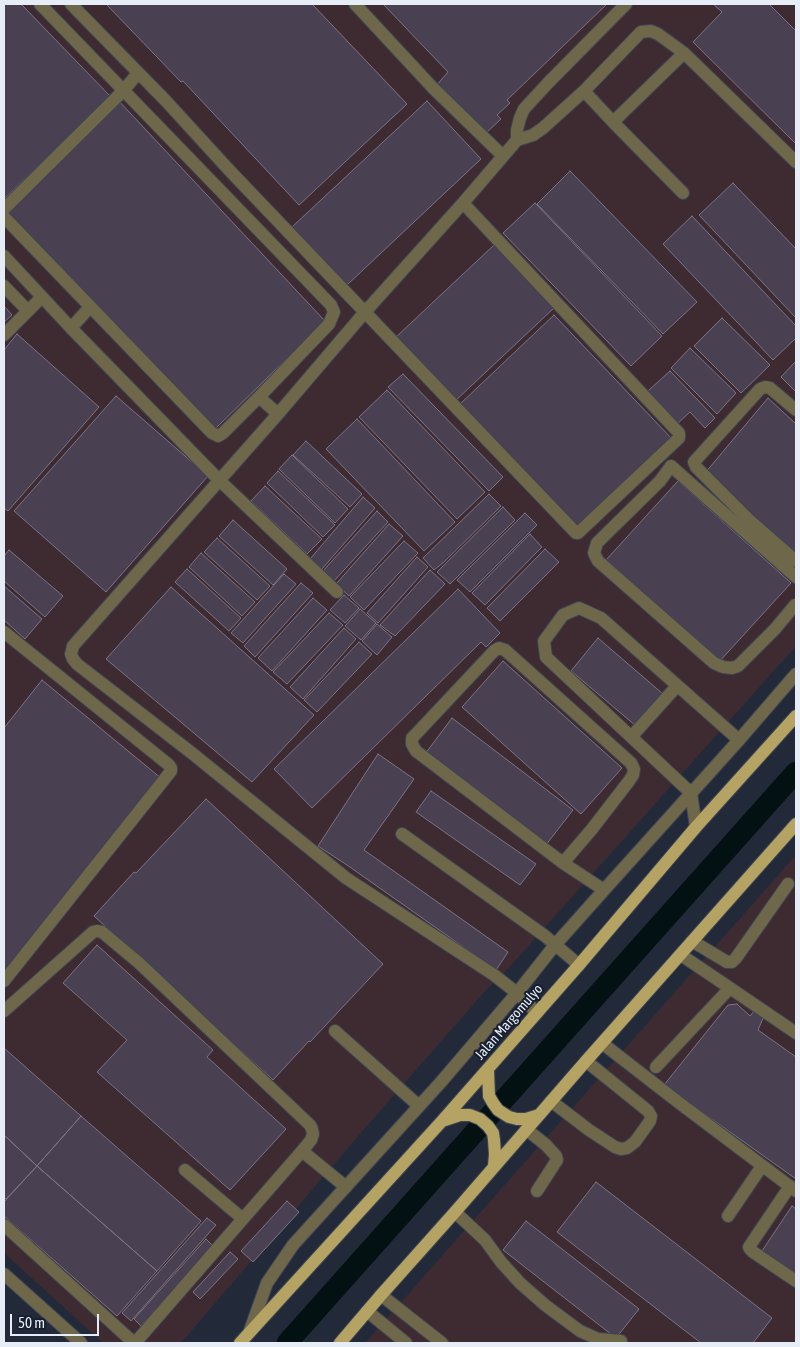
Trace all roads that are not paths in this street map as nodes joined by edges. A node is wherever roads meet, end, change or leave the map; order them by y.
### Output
1 (71, 4) edge
2 (355, 4) edge
3 (626, 4) edge
4 (46, 6) edge
5 (684, 53) junction
6 (138, 73) junction
7 (124, 90) junction
8 (584, 91) junction
9 (613, 122) junction
10 (517, 140) junction
11 (503, 156) junction
12 (796, 162) edge
13 (230, 171) junction
14 (216, 186) junction
15 (683, 193) dead end
16 (463, 203) junction
17 (4, 209) edge
18 (4, 217) edge
19 (4, 256) edge
20 (4, 286) edge
21 (42, 297) junction
22 (90, 307) junction
23 (28, 311) junction
24 (365, 312) junction
25 (71, 328) junction
26 (4, 335) edge
27 (259, 397) junction
28 (796, 410) edge
29 (278, 414) junction
30 (219, 480) junction
31 (796, 561) edge
32 (796, 577) edge
33 (337, 592) dead end
34 (796, 604) edge
35 (4, 632) edge
36 (796, 674) edge
37 (677, 686) junction
38 (796, 687) edge
39 (782, 690) junction
40 (796, 716) edge
41 (632, 736) junction
42 (738, 740) junction
43 (690, 793) junction
44 (796, 824) edge
45 (696, 827) junction
46 (402, 834) dead end
47 (563, 862) junction
48 (788, 884) dead end
49 (604, 890) junction
50 (692, 941) junction
51 (555, 945) junction
52 (681, 955) junction
53 (579, 965) junction
54 (4, 981) edge
55 (730, 988) junction
56 (517, 994) junction
57 (4, 1011) edge
58 (537, 1013) junction
59 (335, 1030) dead end
60 (796, 1033) edge
61 (602, 1043) junction
62 (586, 1061) junction
63 (656, 1067) dead end
64 (488, 1074) junction
65 (551, 1101) junction
66 (419, 1106) junction
67 (448, 1119) junction
68 (526, 1124) junction
69 (302, 1151) junction
70 (495, 1160) junction
71 (762, 1166) junction
72 (185, 1170) dead end
73 (346, 1187) junction
74 (793, 1188) edge
75 (536, 1191) dead end
76 (455, 1212) junction
77 (728, 1216) dead end
78 (243, 1218) junction
79 (4, 1225) edge
80 (4, 1274) edge
81 (796, 1281) edge
82 (380, 1295) junction
83 (367, 1311) junction
84 (249, 1333) junction
85 (621, 1341) dead end
86 (80, 1343) edge
87 (134, 1343) edge
88 (240, 1343) edge
89 (340, 1343) edge
90 (406, 1343) edge
91 (442, 1343) edge

1 - 6 street
2 - 11 street
3 - 10 street
4 - 7 street
5 - 8 street
5 - 9 street
5 - 12 street
6 - 7 street
6 - 13 street
7 - 14 street
7 - 17 street
8 - 9 street
8 - 10 street
9 - 15 street
10 - 11 street
11 - 16 street
13 - 14 street
13 - 24 street
14 - 27 street
16 - 24 street
16 - 24 street
18 - 22 street
19 - 21 street
20 - 23 street
21 - 23 street
21 - 25 street
22 - 25 street
22 - 27 street
23 - 26 street
24 - 29 street
25 - 30 street
27 - 29 street
28 - 31 street
29 - 30 street
30 - 33 street
30 - 56 street
32 - 34 street
35 - 54 street
36 - 39 street
37 - 41 street
37 - 41 street
37 - 42 street
38 - 39 street
39 - 42 street
40 - 45 main road, Jalan Margomulyo
41 - 43 street
42 - 43 street
43 - 45 street
43 - 49 street
44 - 50 main road
45 - 53 main road, Jalan Margomulyo
46 - 51 street
47 - 47 street
47 - 49 street
48 - 50 street
49 - 51 street
50 - 52 main road
51 - 53 street
51 - 56 street
52 - 55 street
52 - 61 main road
53 - 58 main road, Jalan Margomulyo
55 - 60 street
55 - 63 street
56 - 58 street
56 - 66 street
57 - 69 street
58 - 64 main road, Jalan Margomulyo
59 - 66 street
61 - 62 main road
61 - 71 street
62 - 65 main road
62 - 65 street
64 - 67 main road, Jalan Margomulyo
64 - 68 main road
65 - 68 main road
66 - 73 street
67 - 70 main road
67 - 84 main road, Jalan Margomulyo
68 - 70 main road
68 - 75 street
69 - 73 street
69 - 78 street
70 - 76 main road
71 - 74 street
71 - 77 street
72 - 78 street
73 - 84 street
74 - 81 street
76 - 82 main road
76 - 85 street
78 - 87 street
79 - 87 street
80 - 86 street
82 - 83 main road
82 - 91 street
83 - 89 main road
83 - 90 street
84 - 88 main road, Jalan Margomulyo

